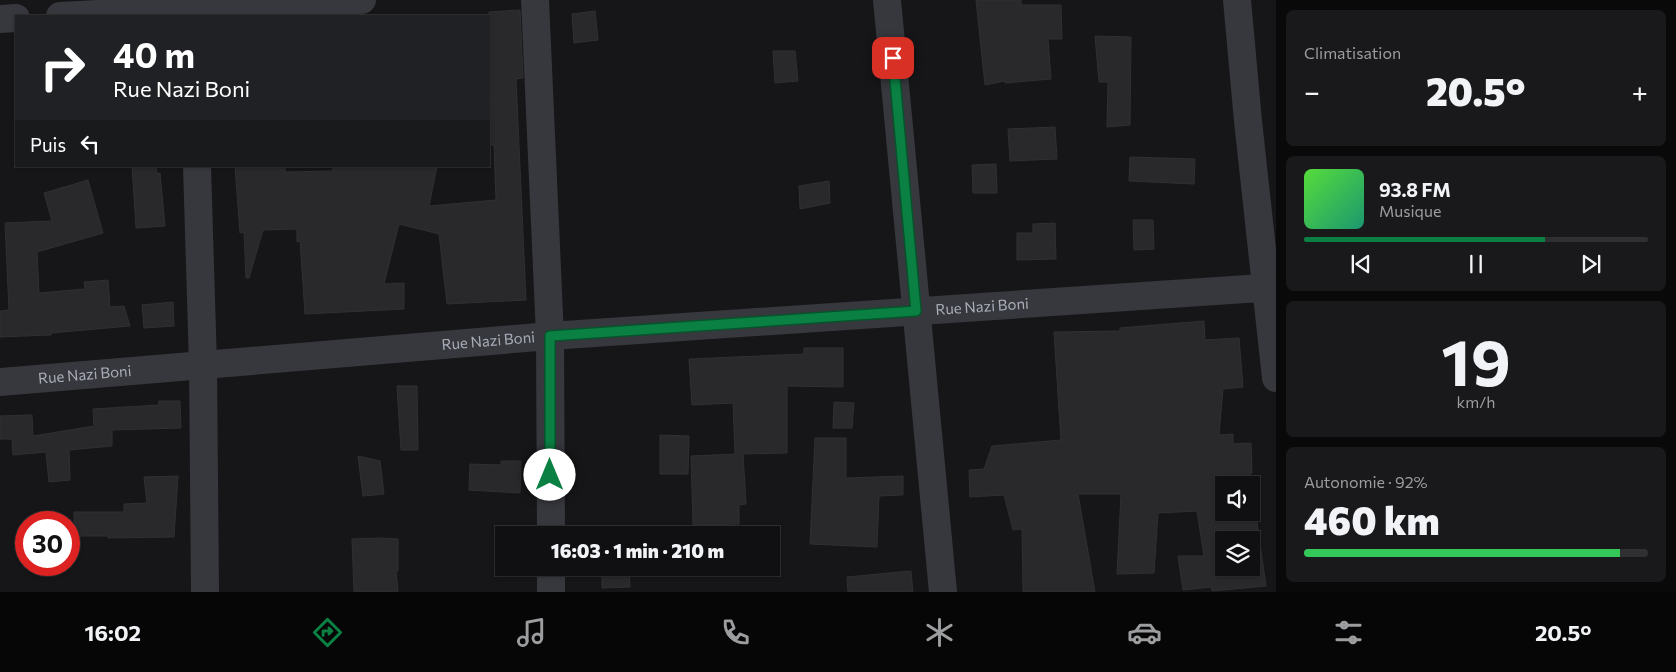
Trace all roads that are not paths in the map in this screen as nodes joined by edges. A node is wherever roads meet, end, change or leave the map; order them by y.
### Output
1 (362, 0) edge
2 (535, 0) edge
3 (888, 0) edge
4 (1237, 0) edge
5 (193, 9) edge
6 (79, 15) edge
7 (15, 18) edge
8 (0, 19) edge
9 (197, 167) edge
10 (1271, 287) edge
11 (916, 311) junction
12 (550, 336) junction
13 (202, 365) junction
14 (1276, 378) edge
15 (0, 382) edge
16 (551, 526) edge
17 (551, 576) edge
18 (205, 592) edge
19 (551, 592) edge
20 (943, 592) edge

1 - 5 street
2 - 12 street
3 - 11 street
4 - 10 street
5 - 6 street
7 - 8 street
9 - 13 street
10 - 11 street, Rue Nazi Boni
10 - 14 street
11 - 12 street, Rue Nazi Boni
11 - 20 street
12 - 13 street, Rue Nazi Boni
12 - 16 street
13 - 15 street, Rue Nazi Boni
13 - 18 street
17 - 19 street

